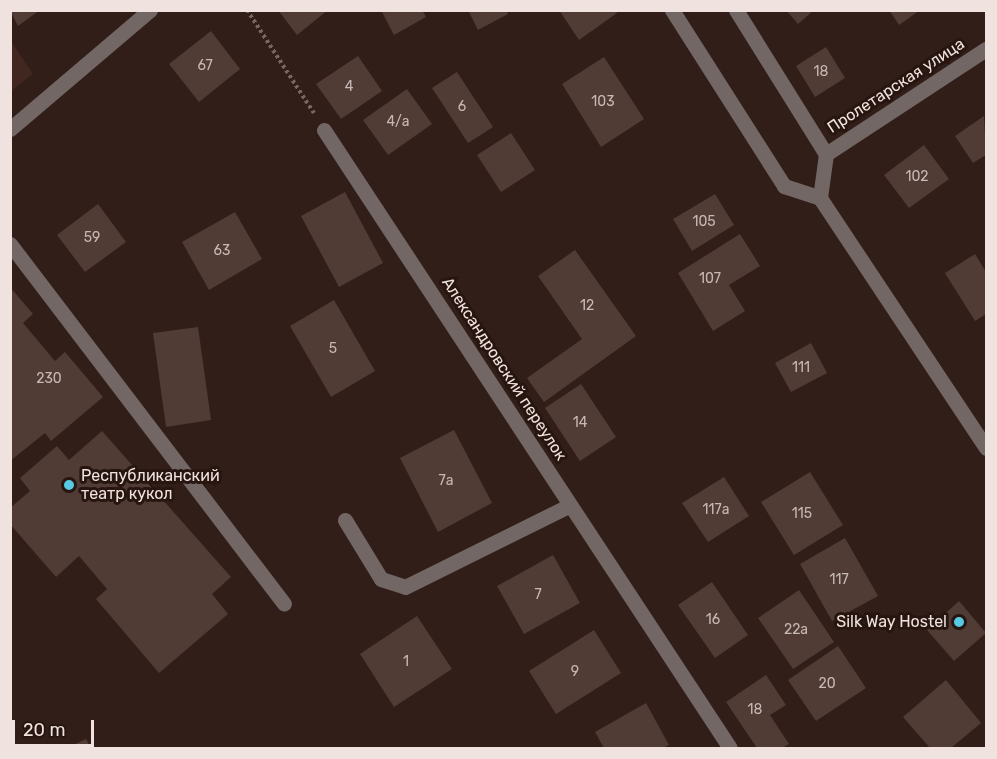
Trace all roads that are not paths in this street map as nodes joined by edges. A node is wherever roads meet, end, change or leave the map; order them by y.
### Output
1 (150, 10) edge
2 (672, 10) edge
3 (736, 10) edge
4 (987, 49) edge
5 (10, 129) edge
6 (324, 130) road end
7 (826, 154) junction
8 (820, 198) junction
9 (10, 244) edge
10 (987, 448) edge
11 (570, 505) junction
12 (345, 520) dead end
13 (284, 604) dead end
14 (730, 748) edge

1 - 5 street
2 - 8 street
3 - 7 street
4 - 7 street, Пролетарская улица
6 - 11 street, Александровский переулок
7 - 8 street
8 - 10 street
9 - 13 street
11 - 12 street
11 - 14 street, Александровский переулок

